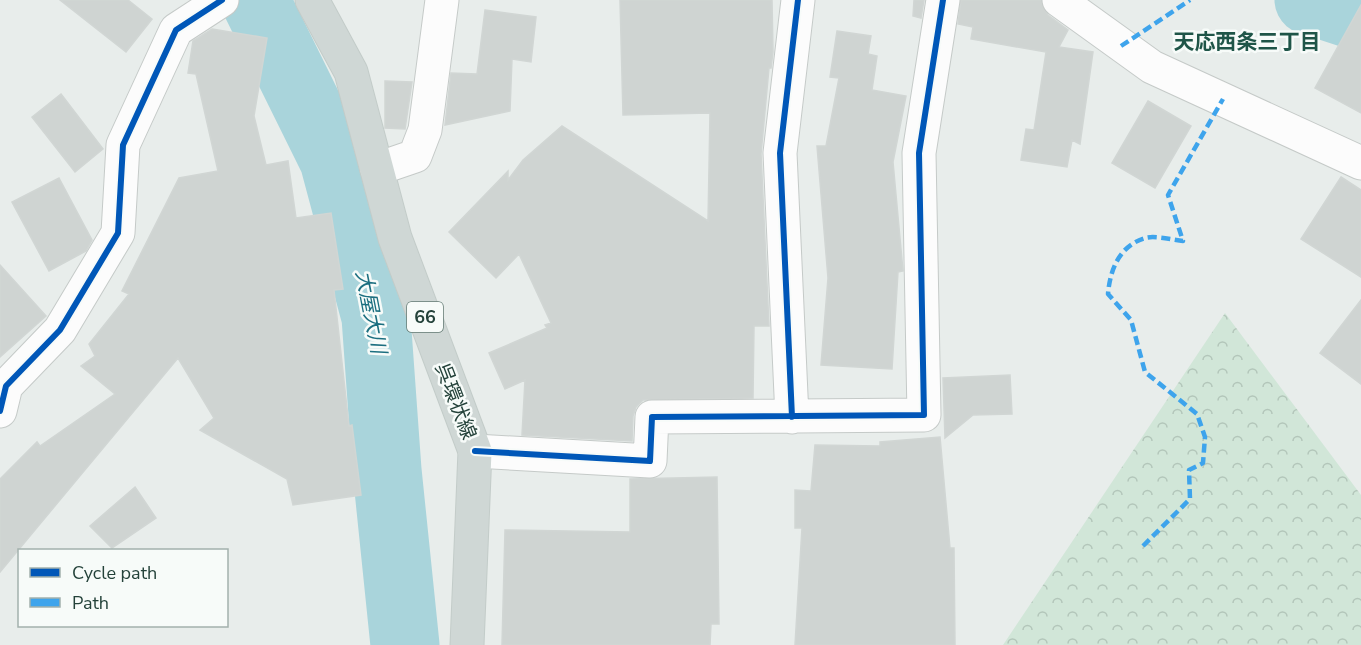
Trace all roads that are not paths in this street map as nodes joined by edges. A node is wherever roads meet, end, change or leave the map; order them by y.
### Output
1 (222, 0) edge
2 (312, 0) edge
3 (442, 0) edge
4 (798, 0) edge
5 (943, 0) edge
6 (1059, 0) edge
7 (1361, 163) edge
8 (377, 169) junction
9 (0, 411) edge
10 (792, 417) junction
11 (475, 451) junction
12 (467, 645) edge

1 - 9 street
2 - 8 main road, 呉環状線 / 66
3 - 8 street
4 - 10 street
5 - 10 street
6 - 7 street
8 - 11 main road, 呉環状線 / 66
10 - 11 street
11 - 12 main road, 呉環状線 / 66

